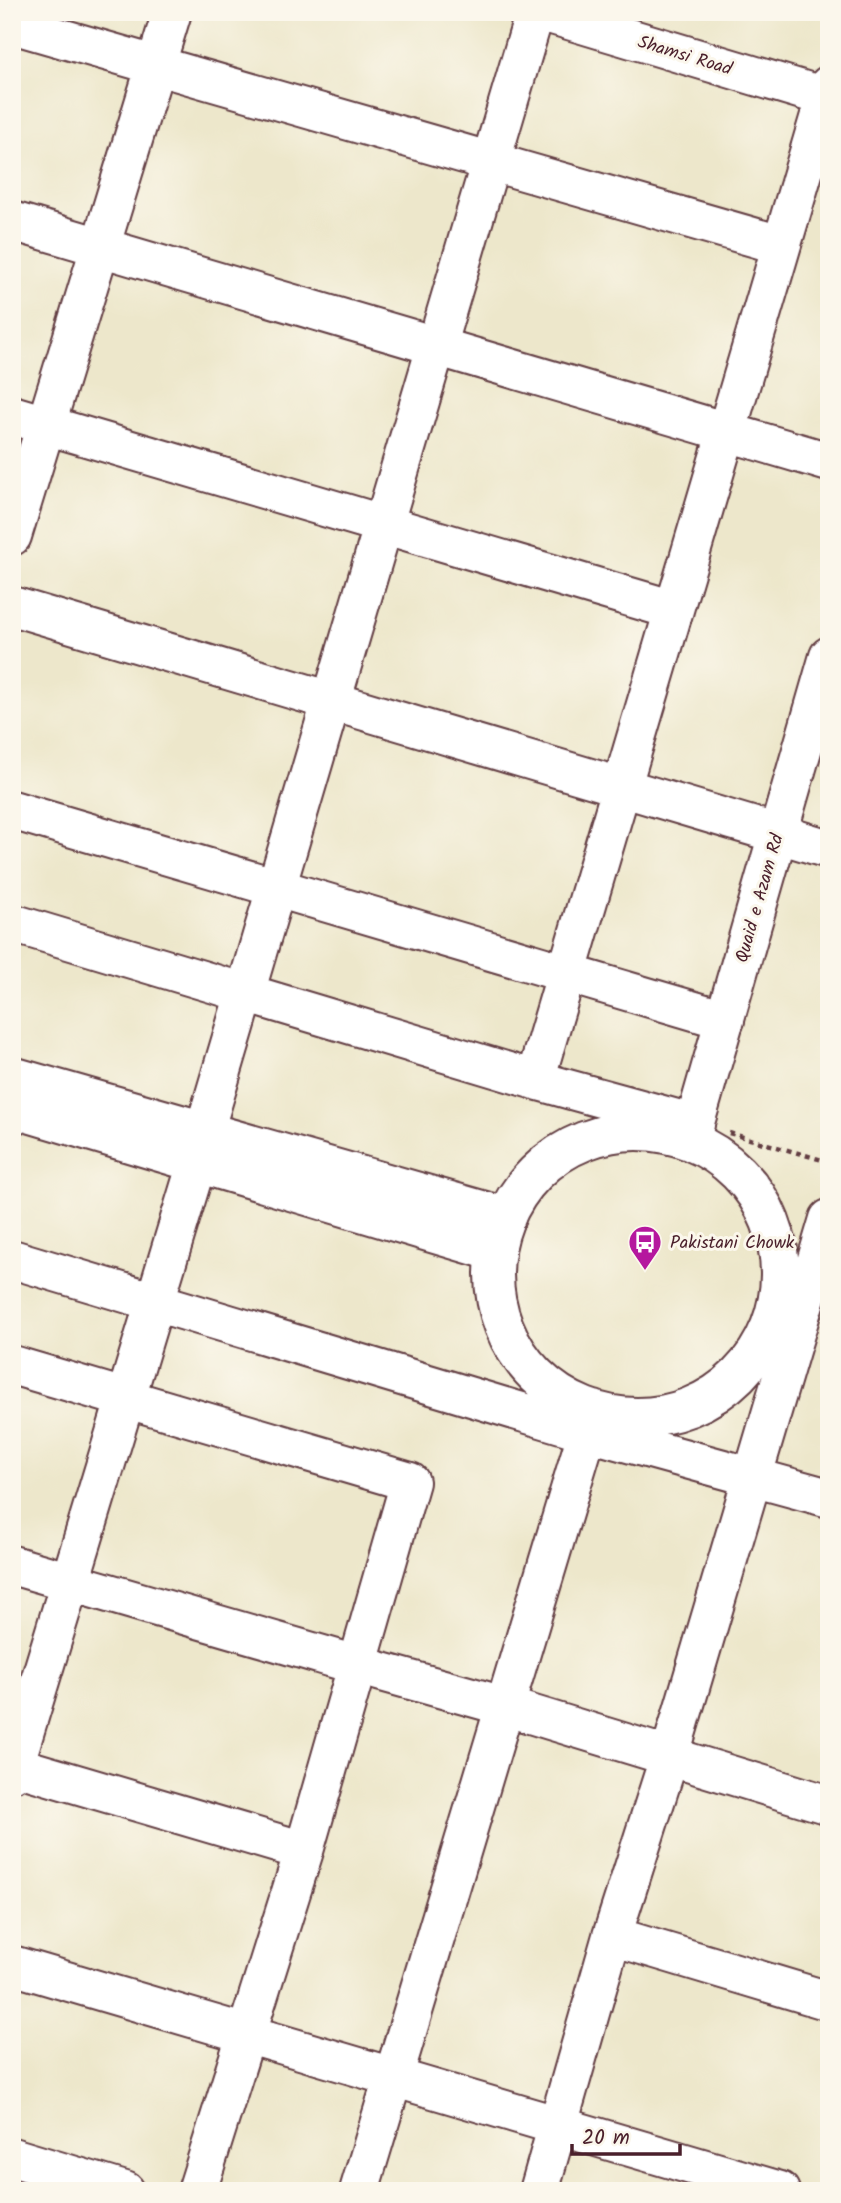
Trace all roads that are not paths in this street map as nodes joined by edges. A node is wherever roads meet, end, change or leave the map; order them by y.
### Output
1 (172, 12) edge
2 (535, 12) edge
3 (542, 12) edge
4 (12, 24) edge
5 (156, 65) junction
6 (828, 93) edge
7 (491, 161) junction
8 (12, 221) edge
9 (782, 244) junction
10 (100, 247) junction
11 (436, 346) junction
12 (29, 420) edge
13 (727, 432) junction
14 (829, 462) edge
15 (383, 525) junction
16 (12, 536) edge
17 (12, 606) edge
18 (674, 610) junction
19 (829, 656) edge
20 (331, 701) junction
21 (622, 787) junction
22 (12, 810) edge
23 (778, 834) junction
24 (829, 849) edge
25 (276, 887) junction
26 (12, 923) edge
27 (567, 973) junction
28 (245, 993) junction
29 (725, 1020) junction
30 (12, 1076) edge
31 (535, 1080) junction
32 (12, 1108) edge
33 (693, 1132) junction
34 (201, 1147) junction
35 (829, 1219) edge
36 (501, 1234) junction
37 (12, 1259) edge
38 (155, 1301) junction
39 (804, 1305) edge
40 (12, 1365) edge
41 (126, 1398) junction
42 (591, 1421) junction
43 (753, 1476) junction
44 (829, 1498) edge
45 (12, 1565) edge
46 (70, 1582) junction
47 (357, 1665) junction
48 (504, 1706) junction
49 (669, 1758) junction
50 (13, 1768) edge
51 (829, 1805) edge
52 (304, 1851) junction
53 (612, 1936) junction
54 (12, 1965) edge
55 (829, 2001) edge
56 (246, 2035) junction
57 (392, 2076) junction
58 (556, 2126) junction
59 (12, 2157) edge
60 (125, 2191) edge
61 (197, 2191) edge
62 (359, 2191) edge
63 (538, 2191) edge
64 (780, 2191) edge

1 - 5 street
2 - 7 street
3 - 6 street, Shamsi Road
4 - 5 street
5 - 7 street
5 - 10 street
6 - 9 street
7 - 9 street
7 - 11 street
8 - 10 street
9 - 13 street
10 - 11 street
10 - 12 street
11 - 13 street
11 - 15 street
12 - 15 street
12 - 16 street
13 - 14 street
13 - 18 street
15 - 18 street
15 - 20 street
17 - 20 street
18 - 21 street
19 - 23 street, Quaid e Azam Rd
20 - 21 street
20 - 25 street
21 - 23 street
21 - 27 street
22 - 25 street
23 - 24 street
23 - 29 street, Quaid e Azam Rd
25 - 27 street
25 - 28 street
26 - 28 street
27 - 29 street
27 - 31 street
28 - 31 street
28 - 34 street
29 - 33 street, Quaid e Azam Rd
30 - 34 street
31 - 33 street
32 - 34 street
33 - 36 street
33 - 39 street
34 - 36 street
34 - 38 street
35 - 39 street
36 - 42 street
37 - 38 street
38 - 41 street
38 - 42 street
39 - 42 street
39 - 43 street
40 - 41 street
41 - 46 street
41 - 47 street
42 - 43 street
42 - 48 street
43 - 44 street
43 - 49 street
45 - 46 street
46 - 47 street
46 - 50 street
47 - 48 street
47 - 52 street
48 - 49 street
48 - 57 street
49 - 51 street
49 - 53 street
50 - 52 street
52 - 56 street
53 - 55 street
53 - 58 street
54 - 56 street
56 - 57 street
56 - 61 street
57 - 58 street
57 - 62 street
58 - 63 street
58 - 64 street
59 - 60 street

